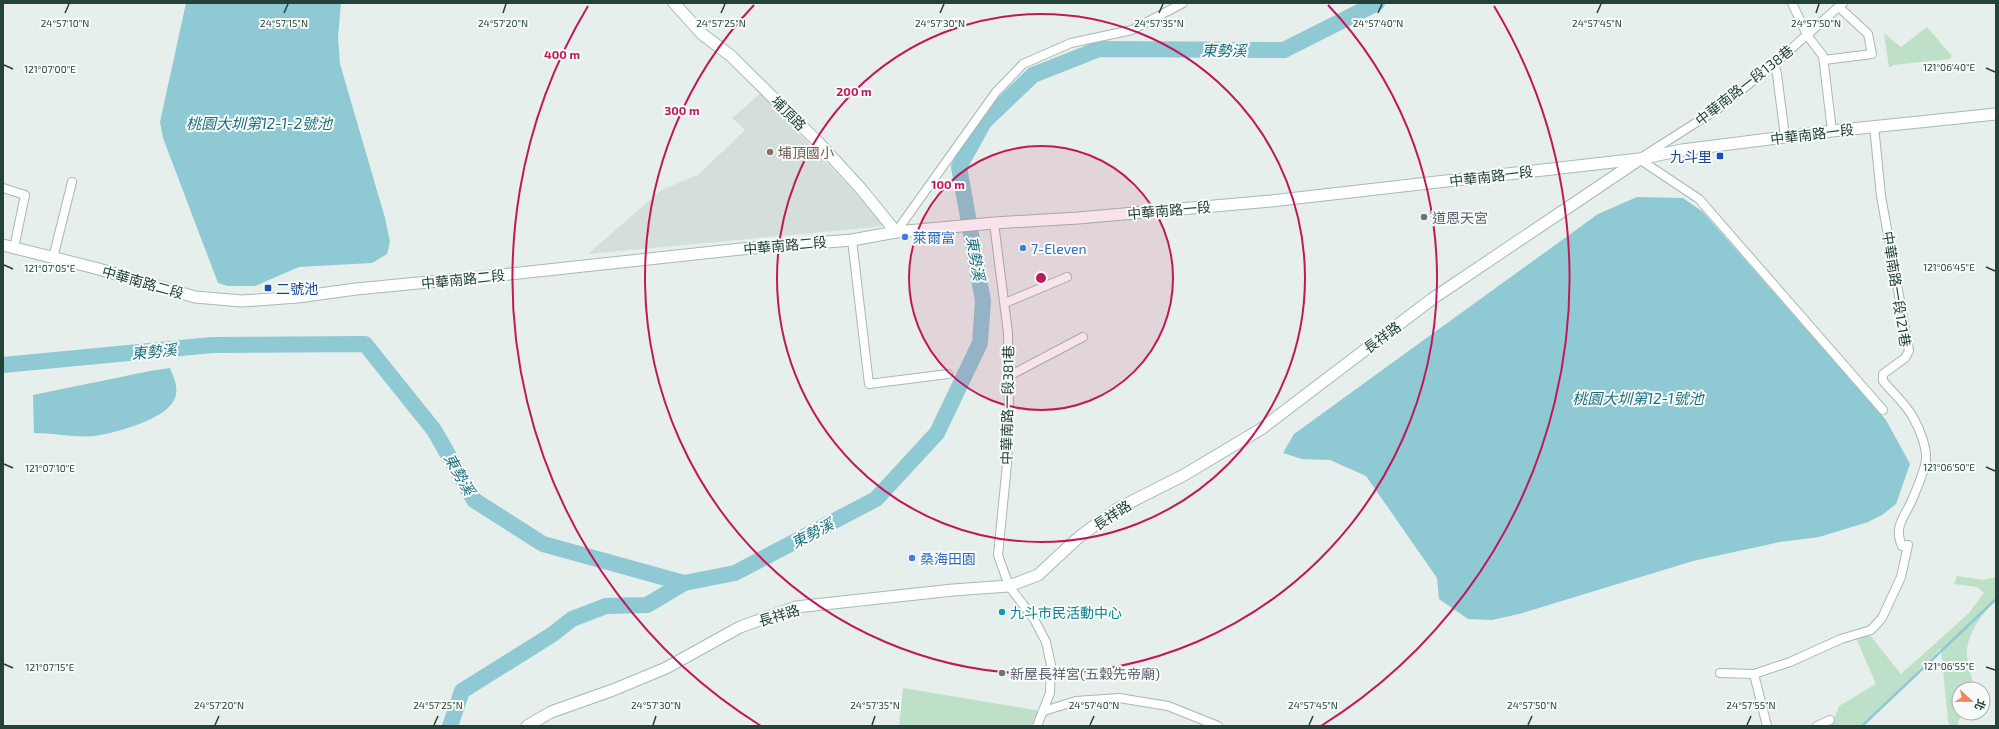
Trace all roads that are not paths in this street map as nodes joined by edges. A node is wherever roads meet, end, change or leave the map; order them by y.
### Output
1 (674, 3) edge
2 (1183, 3) edge
3 (1792, 3) edge
4 (1841, 5) edge
5 (1807, 35) junction
6 (1824, 60) junction
7 (1774, 64) junction
8 (1996, 114) edge
9 (1874, 126) junction
10 (1832, 131) junction
11 (1785, 137) junction
12 (1639, 159) junction
13 (72, 182) dead end
14 (3, 188) edge
15 (989, 223) junction
16 (928, 230) joint
17 (896, 232) junction
18 (852, 240) junction
19 (8, 246) edge
20 (53, 258) junction
21 (1067, 277) dead end
22 (1006, 303) junction
23 (1083, 336) dead end
24 (948, 374) dead end
25 (1009, 376) junction
26 (1883, 410) dead end
27 (1010, 586) junction
28 (1720, 673) dead end
29 (1754, 674) junction
30 (1044, 711) junction
31 (1830, 720) dead end
32 (527, 726) edge
33 (1037, 726) edge
34 (1218, 726) edge
35 (1767, 726) edge
36 (1817, 726) edge

1 - 17 main road, 埔頂路
2 - 17 street
3 - 5 street
4 - 5 street, 中華南路一段138巷
4 - 6 street
5 - 6 street, 中華南路一段138巷
5 - 7 street, 中華南路一段138巷
6 - 10 street, 中華南路一段138巷
7 - 11 street
7 - 12 street, 中華南路一段138巷
8 - 9 main road, 中華南路一段
9 - 10 main road, 中華南路一段
9 - 29 street, 中華南路一段121巷
10 - 11 main road, 中華南路一段
11 - 12 main road, 中華南路一段
12 - 15 main road, 中華南路一段
12 - 26 street
12 - 27 main road, 長祥路
13 - 20 street
14 - 19 street
15 - 16 main road, 中華南路一段
15 - 22 street, 中華南路一段381巷
16 - 17 main road, 中華南路二段
17 - 18 main road, 中華南路二段
18 - 20 main road, 中華南路二段
18 - 24 street
19 - 20 main road, 中華南路二段
21 - 22 street
22 - 25 street, 中華南路一段381巷
23 - 25 street
25 - 27 street, 中華南路一段381巷
27 - 30 street, 中華南路一段381巷
27 - 32 main road, 長祥路
28 - 29 street, 中華南路一段121巷
29 - 35 street
30 - 33 street, 中華南路一段381巷
30 - 34 street
31 - 36 street

